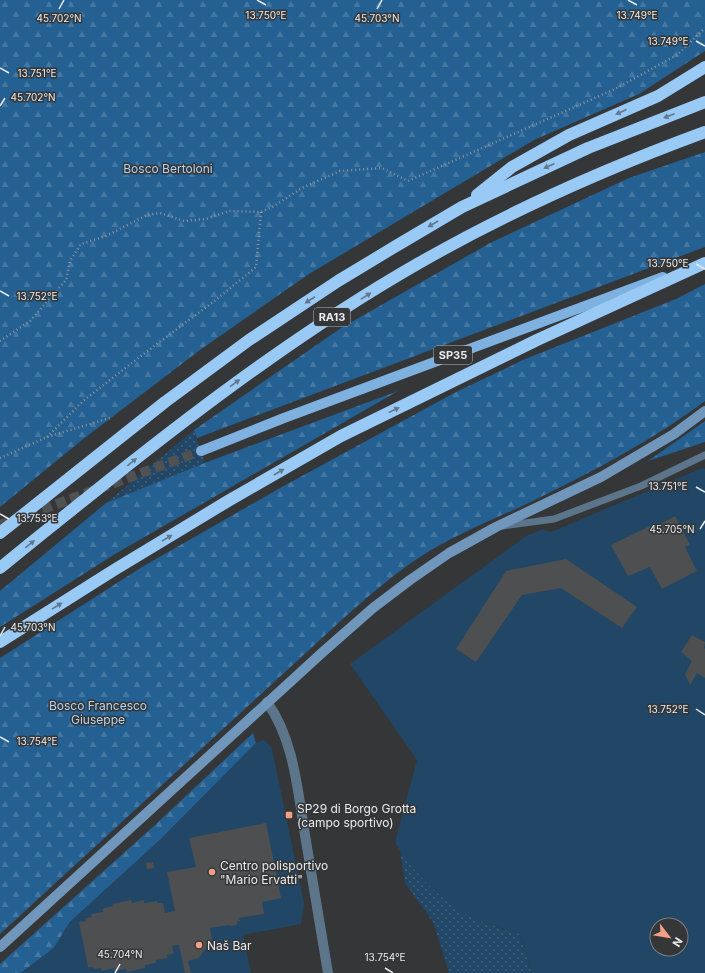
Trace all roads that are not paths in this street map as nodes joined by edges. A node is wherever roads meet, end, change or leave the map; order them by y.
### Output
1 (705, 67) edge
2 (705, 102) edge
3 (705, 132) edge
4 (462, 207) junction
5 (705, 262) edge
6 (705, 411) edge
7 (201, 451) tunnel mouth
8 (705, 455) edge
9 (496, 527) junction
10 (0, 533) edge
11 (0, 568) edge
12 (0, 642) edge
13 (267, 702) junction
14 (0, 947) edge
15 (328, 973) edge

1 -> 4 highway
2 -> 4 highway
11 -> 3 highway, RA13
4 -> 10 highway
5 - 7 main road, SP35
12 -> 5 highway
6 - 9 main road
8 - 9 lane
9 - 13 main road
13 - 14 main road
13 - 15 street

